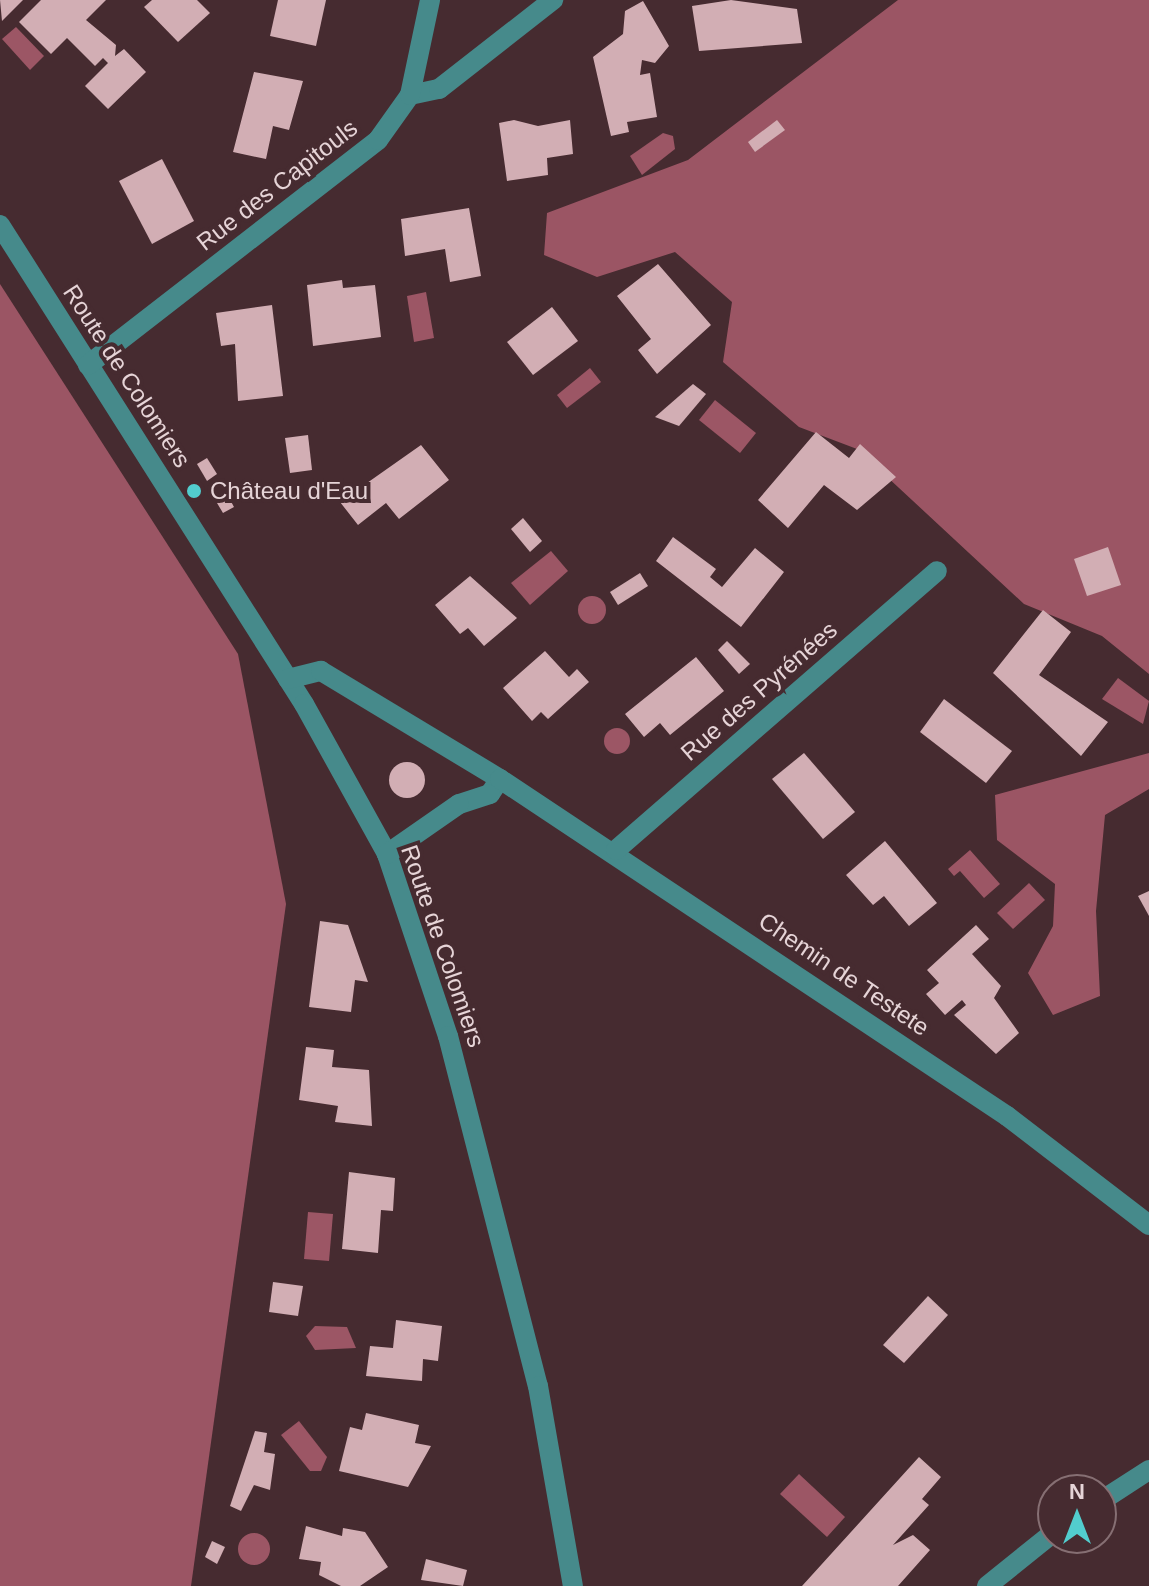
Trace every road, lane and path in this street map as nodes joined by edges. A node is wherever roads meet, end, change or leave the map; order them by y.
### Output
1 (430, 0) edge
2 (553, 0) edge
3 (410, 95) junction
4 (0, 225) edge
5 (88, 365) junction
6 (937, 571) dead end
7 (288, 679) junction
8 (500, 779) junction
9 (616, 850) junction
10 (387, 854) junction
11 (1149, 1225) edge
12 (1149, 1470) edge
13 (1117, 1491) edge
14 (1037, 1546) edge
15 (573, 1586) edge
16 (987, 1586) edge

1 - 3 street, Rue des Capitouls
2 - 3 street
3 - 5 street, Rue des Capitouls
4 - 5 street, Route de Colomiers
5 - 7 street, Route de Colomiers
6 - 9 street, Rue des Pyrénées
7 - 8 street, Chemin de Testete
7 - 10 street, Route de Colomiers
8 - 9 street, Chemin de Testete
8 - 10 street
9 - 11 street, Chemin de Testete
10 - 15 street, Route de Colomiers
12 - 13 street
14 - 16 street

